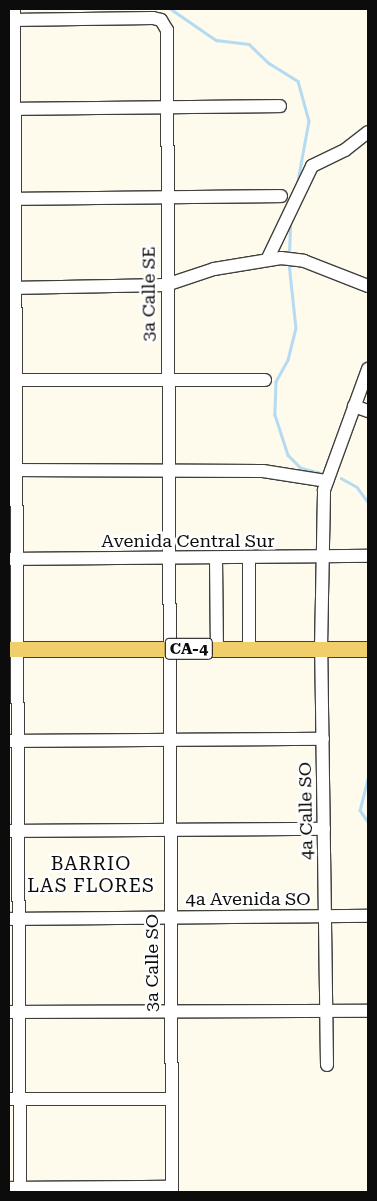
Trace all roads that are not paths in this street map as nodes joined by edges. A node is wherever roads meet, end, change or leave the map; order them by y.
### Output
1 (13, 16) edge
2 (280, 106) dead end
3 (167, 107) junction
4 (12, 109) edge
5 (368, 132) edge
6 (281, 196) dead end
7 (166, 197) junction
8 (12, 199) edge
9 (274, 258) junction
10 (166, 285) junction
11 (368, 286) edge
12 (12, 287) edge
13 (368, 369) edge
14 (166, 379) junction
15 (13, 380) edge
16 (265, 380) dead end
17 (354, 406) junction
18 (368, 411) edge
19 (167, 468) junction
20 (13, 470) edge
21 (327, 481) junction
22 (368, 556) edge
23 (321, 557) junction
24 (167, 558) junction
25 (216, 558) junction
26 (249, 558) junction
27 (13, 559) edge
28 (13, 649) edge
29 (168, 649) junction
30 (217, 649) junction
31 (249, 649) junction
32 (321, 649) junction
33 (368, 649) edge
34 (323, 738) junction
35 (168, 740) junction
36 (13, 741) edge
37 (324, 829) junction
38 (14, 830) edge
39 (169, 830) junction
40 (325, 916) junction
41 (368, 916) edge
42 (169, 918) junction
43 (14, 919) edge
44 (326, 1011) junction
45 (368, 1011) edge
46 (14, 1012) edge
47 (170, 1012) junction
48 (327, 1065) dead end
49 (170, 1098) junction
50 (14, 1099) edge
51 (16, 1189) edge
52 (171, 1190) edge

1 - 3 street, 3a Calle SE
1 - 4 street
2 - 3 street
3 - 4 street
3 - 7 street, 3a Calle SE
4 - 8 street
5 - 9 street
6 - 7 street
7 - 8 street
7 - 10 street, 3a Calle SE
8 - 12 street
9 - 10 street
9 - 11 street
10 - 12 street
10 - 14 street, 3a Calle SE
12 - 15 street
13 - 17 street, 4a Calle SO
14 - 15 street
14 - 16 street
14 - 19 street, 3a Calle SE
15 - 20 street
17 - 18 street
17 - 21 street, 4a Calle SO
19 - 20 street
19 - 21 street
19 - 24 street, 3a Calle SE
20 - 27 street
21 - 23 street, 4a Calle SO
22 - 23 street, Avenida Central Sur
23 - 26 street, Avenida Central Sur
23 - 32 street, 4a Calle SO
24 - 25 street, Avenida Central Sur
24 - 27 street, Avenida Central Sur
24 - 29 street, 3a Calle SO
25 - 26 street, Avenida Central Sur
25 - 30 street
26 - 31 street
27 - 28 street
28 - 29 main road, CA-4
28 - 36 street
29 - 30 main road, CA-4
29 - 35 street, 3a Calle SO
30 - 31 main road, CA-4
31 - 32 main road, CA-4
32 - 33 main road, CA-4
32 - 34 street, 4a Calle SO
34 - 35 street
34 - 37 street, 4a Calle SO
35 - 36 street
35 - 39 street, 3a Calle SO
36 - 38 street
37 - 39 street
37 - 40 street, 4a Calle SO
38 - 39 street
38 - 43 street
39 - 42 street, 3a Calle SO
40 - 41 street, 4a Avenida SO
40 - 42 street, 4a Avenida SO
40 - 44 street, 4a Calle SO
42 - 43 street, 4a Avenida SO
42 - 47 street, 3a Calle SO
43 - 46 street
44 - 45 street
44 - 47 street
44 - 48 street, 4a Calle SO
46 - 47 street
46 - 50 street
47 - 49 street, 3a Calle SO
49 - 50 street
49 - 52 street, 3a Calle SO
50 - 51 street
51 - 52 street

